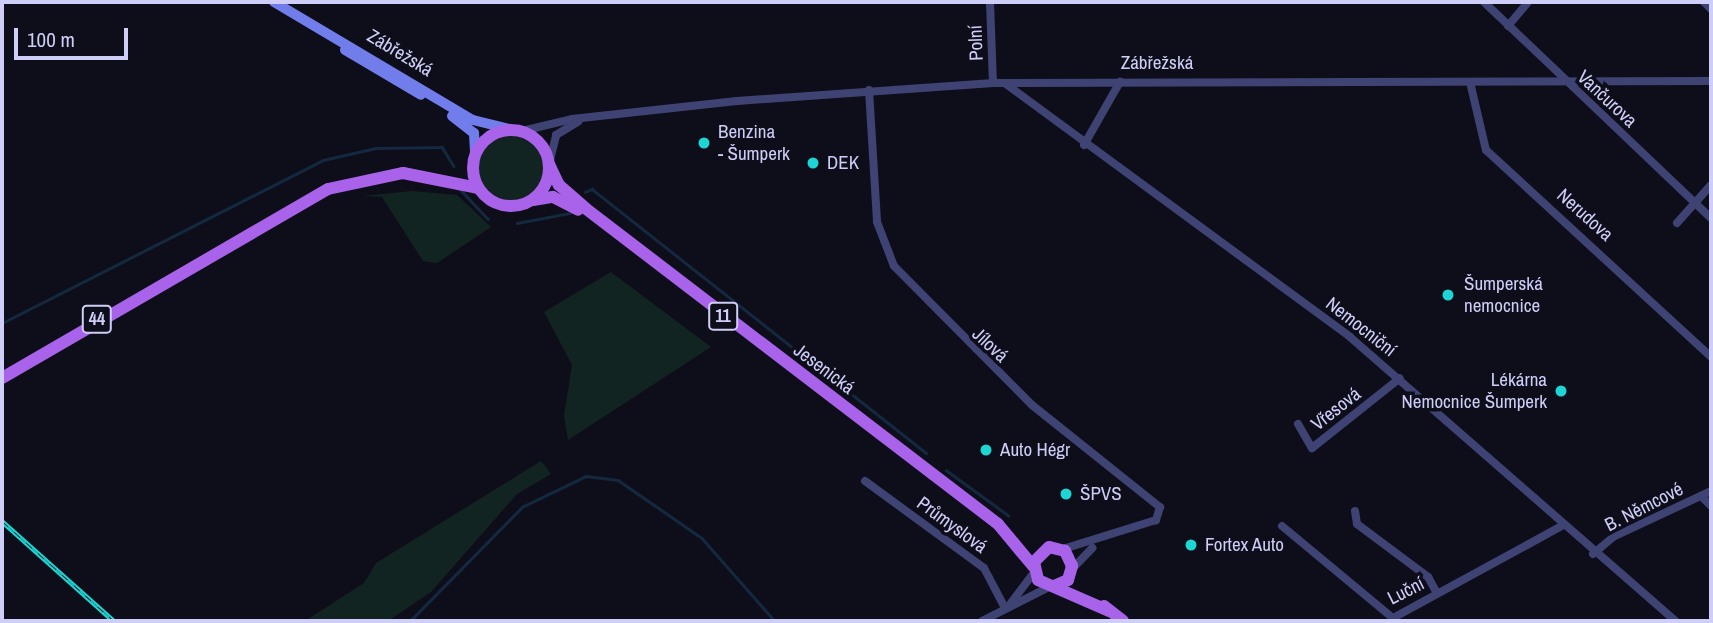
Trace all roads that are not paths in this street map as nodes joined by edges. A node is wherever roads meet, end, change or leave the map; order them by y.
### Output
1 (273, 2) edge
2 (990, 2) edge
3 (1484, 2) edge
4 (1528, 2) edge
5 (1703, 2) edge
6 (1711, 9) edge
7 (1508, 26) junction
8 (1711, 80) edge
9 (1120, 82) junction
10 (1470, 82) junction
11 (1564, 82) junction
12 (993, 83) junction
13 (1006, 84) junction
14 (869, 89) junction
15 (605, 116) junction
16 (516, 130) junction
17 (1084, 145) junction
18 (475, 153) junction
19 (549, 164) junction
20 (424, 174) junction
21 (1711, 185) edge
22 (478, 188) junction
23 (525, 203) junction
24 (1695, 203) junction
25 (1711, 218) edge
26 (1677, 223) dead end
27 (628, 243) junction
28 (1711, 357) edge
29 (2, 378) edge
30 (1401, 378) junction
31 (1298, 424) dead end
32 (865, 481) dead end
33 (1711, 491) edge
34 (1701, 496) junction
35 (1711, 506) edge
36 (1355, 511) dead end
37 (998, 524) junction
38 (1282, 526) dead end
39 (1562, 526) junction
40 (1106, 539) junction
41 (1055, 548) junction
42 (1593, 554) junction
43 (1033, 568) junction
44 (1072, 570) junction
45 (1053, 586) junction
46 (1437, 593) junction
47 (1005, 608) junction
48 (1109, 611) junction
49 (982, 621) edge
50 (1123, 621) edge
51 (1675, 621) edge

1 - 16 main road, Zábřežská
1 - 18 main road, Zábřežská
2 - 12 street, Polní
3 - 7 street, Vančurova
4 - 7 street
5 - 6 street
7 - 11 street, Vančurova
8 - 11 street, Zábřežská
9 - 10 street, Zábřežská
9 - 13 street, Zábřežská
9 - 17 street
10 - 11 street, Zábřežská
10 - 28 street, Nerudova
11 - 24 street, Vančurova
12 - 13 street, Zábřežská
12 - 14 street, Zábřežská
13 - 17 street, Nemocniční
14 - 15 street, Zábřežská
14 - 40 street, Jílová
15 - 16 street, Zábřežská
15 - 19 street, Zábřežská
16 - 18 main road, Zábřežská
16 - 19 main road, 11
17 - 30 street, Nemocniční
18 - 20 main road, 44
18 - 22 main road, Zábřežská
19 - 23 main road, Zábřežská
19 - 27 main road, Jesenická / 11
20 - 22 main road, 44
20 - 29 main road, 44
21 - 24 street
22 - 23 main road, 11
23 - 27 main road, Jesenická / 11
24 - 25 street, Vančurova
24 - 26 street
27 - 37 main road, Jesenická / 11
30 - 31 street, Vřesová
30 - 39 street, Nemocniční
32 - 47 street, Průmyslová
33 - 34 street, B. Němcové
34 - 35 street
34 - 42 street, B. Němcové
36 - 46 street
37 - 41 main road, Jesenická / 11
37 - 43 main road, Jesenická / 11
38 - 46 street, Luční
39 - 42 street, Nemocniční
39 - 46 street, Luční
40 - 41 street, Jílová
40 - 44 street, Jílová
41 - 43 main road
41 - 44 main road, Jesenická / 11
42 - 51 street, Nemocniční
43 - 45 main road, Jesenická / 11
43 - 47 street
44 - 45 main road
44 - 48 main road, Jesenická / 11
45 - 47 street
45 - 48 main road, Jesenická / 11
47 - 49 street
48 - 50 main road, Jesenická / 11

